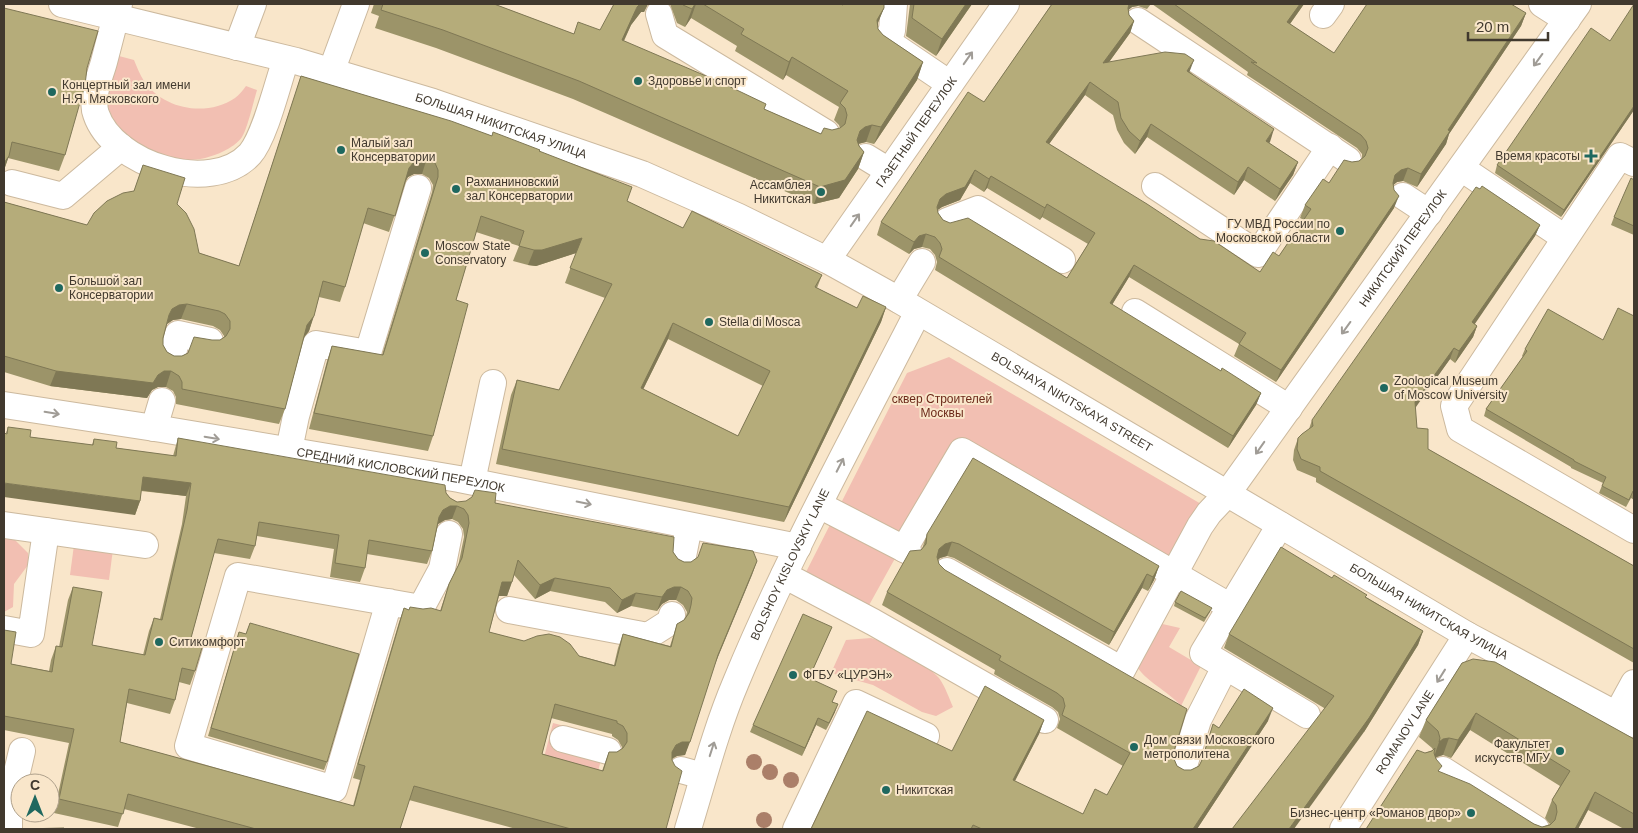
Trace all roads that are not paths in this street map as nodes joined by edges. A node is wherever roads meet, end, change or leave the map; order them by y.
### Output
1 (62, 4) edge
2 (253, 4) edge
3 (356, 4) edge
4 (894, 4) edge
5 (1006, 4) edge
6 (1542, 4) edge
7 (117, 10) edge
8 (1573, 12) edge
9 (659, 14) dead end
10 (1138, 21) dead end
11 (237, 47) junction
12 (286, 59) junction
13 (332, 72) junction
14 (950, 84) junction
15 (826, 133) edge
16 (121, 147) junction
17 (866, 157) edge
18 (1634, 163) edge
19 (1461, 168) junction
20 (889, 171) junction
21 (12, 183) dead end
22 (1155, 186) dead end
23 (418, 188) dead end
24 (1403, 196) dead end
25 (1429, 213) junction
26 (947, 221) edge
27 (1565, 238) junction
28 (827, 260) junction
29 (1062, 260) dead end
30 (922, 262) dead end
31 (908, 306) junction
32 (1136, 312) dead end
33 (210, 341) edge
34 (172, 357) edge
35 (493, 383) dead end
36 (162, 401) dead end
37 (4, 405) edge
38 (1289, 408) junction
39 (154, 428) junction
40 (289, 450) junction
41 (462, 487) junction
42 (1227, 494) junction
43 (819, 505) junction
44 (686, 517) junction
45 (4, 525) edge
46 (1280, 525) junction
47 (1634, 530) edge
48 (46, 531) junction
49 (449, 534) dead end
50 (145, 545) dead end
51 (798, 547) junction
52 (682, 561) edge
53 (947, 571) edge
54 (1174, 573) junction
55 (784, 575) junction
56 (388, 602) junction
57 (1231, 607) junction
58 (509, 610) dead end
59 (672, 615) dead end
60 (4, 629) edge
61 (1467, 634) junction
62 (1225, 667) junction
63 (1634, 683) edge
64 (1307, 715) dead end
65 (1626, 719) edge
66 (1045, 720) edge
67 (926, 736) dead end
68 (563, 739) dead end
69 (22, 750) dead end
70 (608, 751) edge
71 (1183, 769) edge
72 (1443, 770) dead end
73 (7, 814) edge
74 (688, 829) edge
75 (796, 829) edge
76 (1343, 829) edge
77 (1536, 829) edge

1 - 7 street, БОЛЬШАЯ НИКИТСКАЯ УЛИЦА
2 - 11 street
3 - 13 street
4 - 14 street
14 -> 5 street, ГАЗЕТНЫЙ ПЕРЕУЛОК
6 - 8 street
7 - 11 street, БОЛЬШАЯ НИКИТСКАЯ УЛИЦА
7 - 16 street
8 -> 19 street, НИКИТСКИЙ ПЕРЕУЛОК
9 - 15 street
10 - 22 street
11 - 12 street, БОЛЬШАЯ НИКИТСКАЯ УЛИЦА
12 - 13 street, БОЛЬШАЯ НИКИТСКАЯ УЛИЦА
12 - 16 street
13 - 28 street, БОЛЬШАЯ НИКИТСКАЯ УЛИЦА
14 - 20 street, ГАЗЕТНЫЙ ПЕРЕУЛОК
16 - 21 street
17 - 20 street
18 - 27 street
19 - 25 street, НИКИТСКИЙ ПЕРЕУЛОК
19 - 27 street
28 -> 20 street, ГАЗЕТНЫЙ ПЕРЕУЛОК
23 - 40 street
24 - 25 street
25 -> 38 street, НИКИТСКИЙ ПЕРЕУЛОК
26 - 29 street
27 - 47 street
28 - 31 street, БОЛЬШАЯ НИКИТСКАЯ УЛИЦА
30 - 31 street, BOLSHOY KISLOVSKIY LANE
31 - 42 street, BOLSHAYA NIKITSKAYA STREET
43 -> 31 street, BOLSHOY KISLOVSKIY LANE
32 - 38 street
33 - 34 street
35 - 41 street
36 - 39 street
37 -> 39 street, СРЕДНИЙ КИСЛОВСКИЙ ПЕРЕУЛОК
38 -> 42 street, НИКИТСКИЙ ПЕРЕУЛОК
39 -> 40 street, СРЕДНИЙ КИСЛОВСКИЙ ПЕРЕУЛОК
40 - 41 street, СРЕДНИЙ КИСЛОВСКИЙ ПЕРЕУЛОК
41 -> 44 street, СРЕДНИЙ КИСЛОВСКИЙ ПЕРЕУЛОК
42 - 46 street, БОЛЬШАЯ НИКИТСКАЯ УЛИЦА
42 - 54 street, НИКИТСКИЙ ПЕРЕУЛОК
43 - 51 street, BOLSHOY KISLOVSKIY LANE
43 - 54 street
44 - 51 street, СРЕДНИЙ КИСЛОВСКИЙ ПЕРЕУЛОК
44 - 52 street
45 - 48 street
46 - 57 street
46 - 61 street, БОЛЬШАЯ НИКИТСКАЯ УЛИЦА
48 - 50 street
48 - 60 street
49 - 56 street
51 - 55 street, BOLSHOY KISLOVSKIY LANE
53 - 54 street, НИКИТСКИЙ ПЕРЕУЛОК
54 - 57 street
55 - 66 street
74 -> 55 street, BOLSHOY KISLOVSKIY LANE
56 - 56 street
57 - 62 street
58 - 59 street
61 - 65 street, БОЛЬШАЯ НИКИТСКАЯ УЛИЦА
61 -> 76 street, ROMANOV LANE
62 - 64 street
62 - 71 street
63 - 65 street
67 - 75 street
68 - 70 street
69 - 73 street
72 - 77 street

